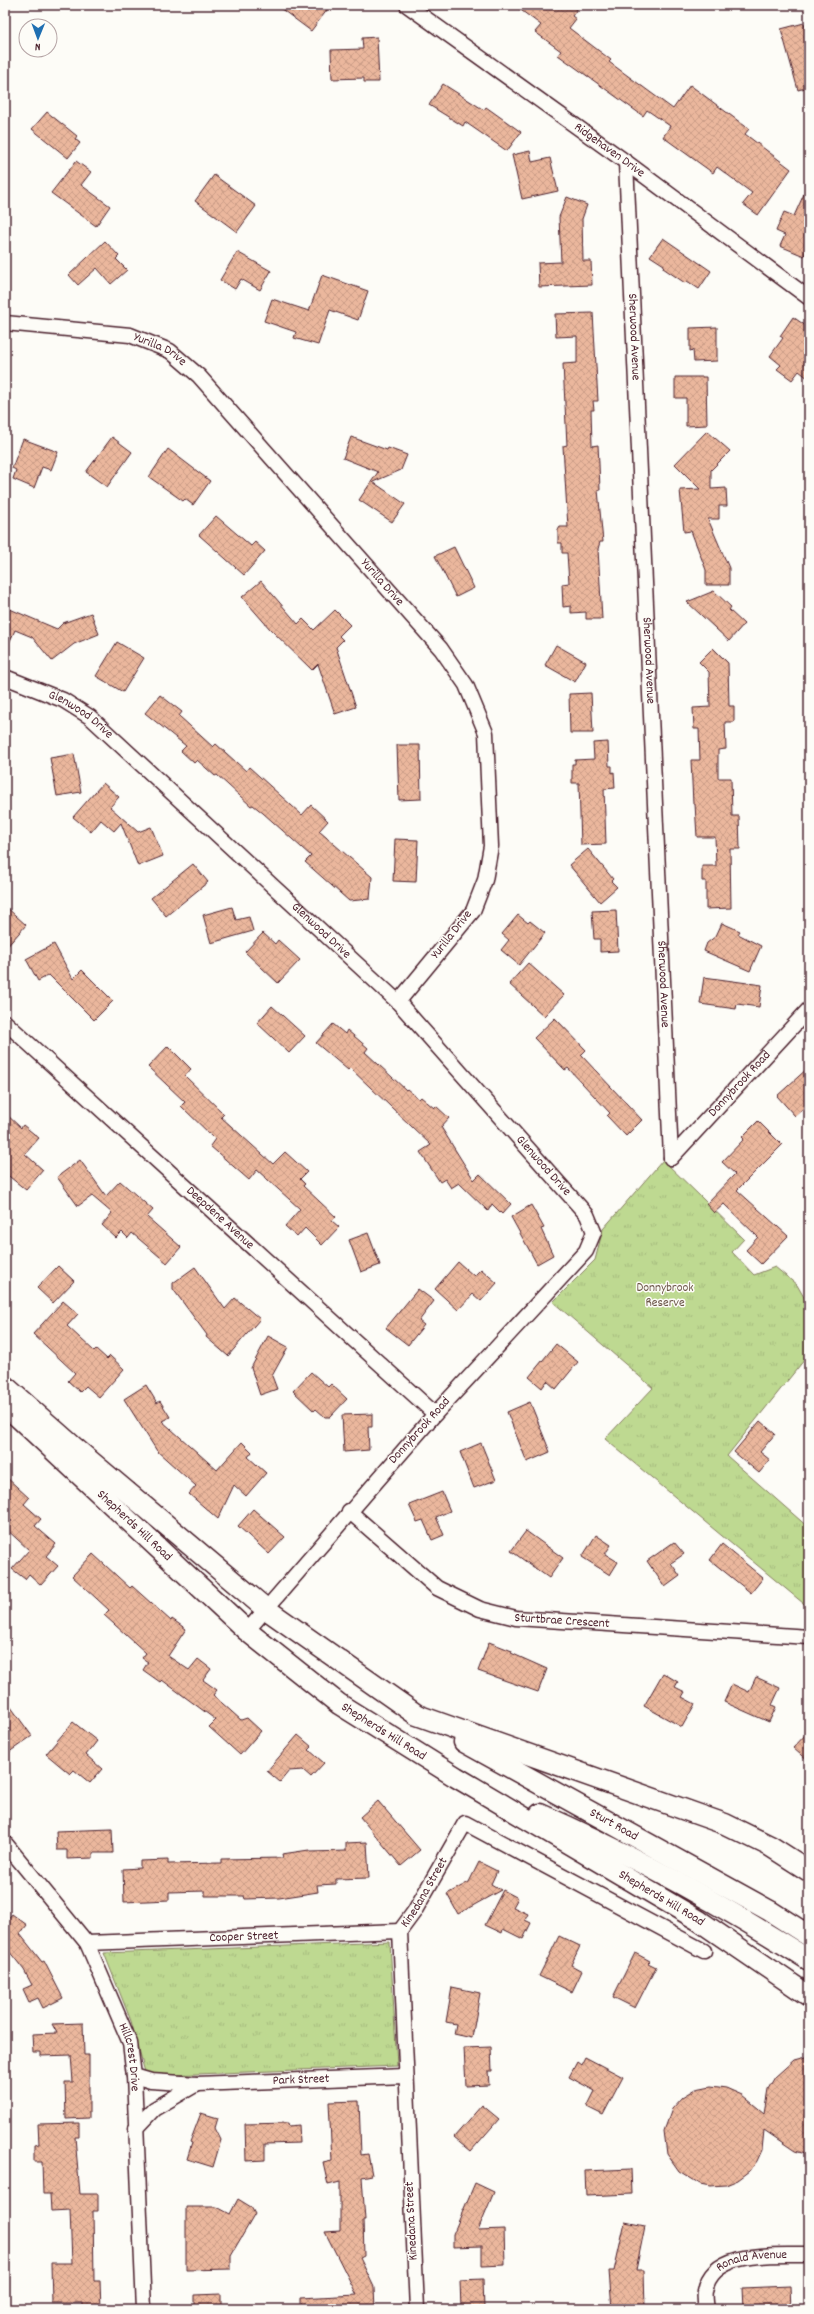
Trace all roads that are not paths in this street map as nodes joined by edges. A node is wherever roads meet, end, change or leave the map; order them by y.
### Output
1 (407, 5) edge
2 (626, 162) junction
3 (809, 298) edge
4 (5, 323) edge
5 (5, 677) edge
6 (398, 1002) junction
7 (809, 1009) edge
8 (5, 1022) edge
9 (671, 1158) joint
10 (594, 1232) joint
11 (6, 1394) edge
12 (434, 1414) junction
13 (349, 1511) junction
14 (266, 1609) junction
15 (247, 1631) junction
16 (809, 1638) edge
17 (417, 1715) junction
18 (456, 1777) junction
19 (5, 1843) edge
20 (809, 1871) edge
21 (400, 1931) junction
22 (809, 1936) edge
23 (87, 1943) junction
24 (704, 1951) dead end
25 (809, 1960) edge
26 (809, 1996) edge
27 (134, 2076) junction
28 (405, 2076) junction
29 (197, 2084) junction
30 (135, 2129) junction
31 (809, 2255) edge
32 (144, 2309) edge
33 (417, 2309) edge
34 (706, 2309) edge

1 - 2 street, Ridgehaven Drive
2 - 3 street, Ridgehaven Drive
2 - 9 street, Sherwood Avenue
4 - 6 street, Yurilla Drive
5 - 6 street, Glenwood Drive
6 - 10 street, Glenwood Drive
7 - 9 street, Donnybrook Road
8 - 12 street, Deepdene Avenue
10 - 12 street, Donnybrook Road
11 - 14 main road, Shepherds Hill Road
11 - 15 main road, Shepherds Hill Road
12 - 13 street, Donnybrook Road
13 - 14 street, Donnybrook Road
13 - 16 street, Sturtbrae Crescent
14 - 15 street, Donnybrook Road
14 - 17 main road, Shepherds Hill Road
15 - 18 main road, Shepherds Hill Road
17 - 20 main road, Shepherds Hill Road
17 - 22 main road, Sturt Road
18 - 25 main road, Sturt Road
18 - 26 main road, Shepherds Hill Road
19 - 23 street, Hillcrest Drive
21 - 23 street, Cooper Street
21 - 24 street, Kinedana Street
21 - 28 street, Kinedana Street
23 - 27 street, Hillcrest Drive
27 - 29 street, Park Street
27 - 30 street, Hillcrest Drive
28 - 29 street, Park Street
28 - 33 street, Kinedana Street
29 - 30 street, Park Street
30 - 32 street, Hillcrest Drive
31 - 34 street, Ronald Avenue

